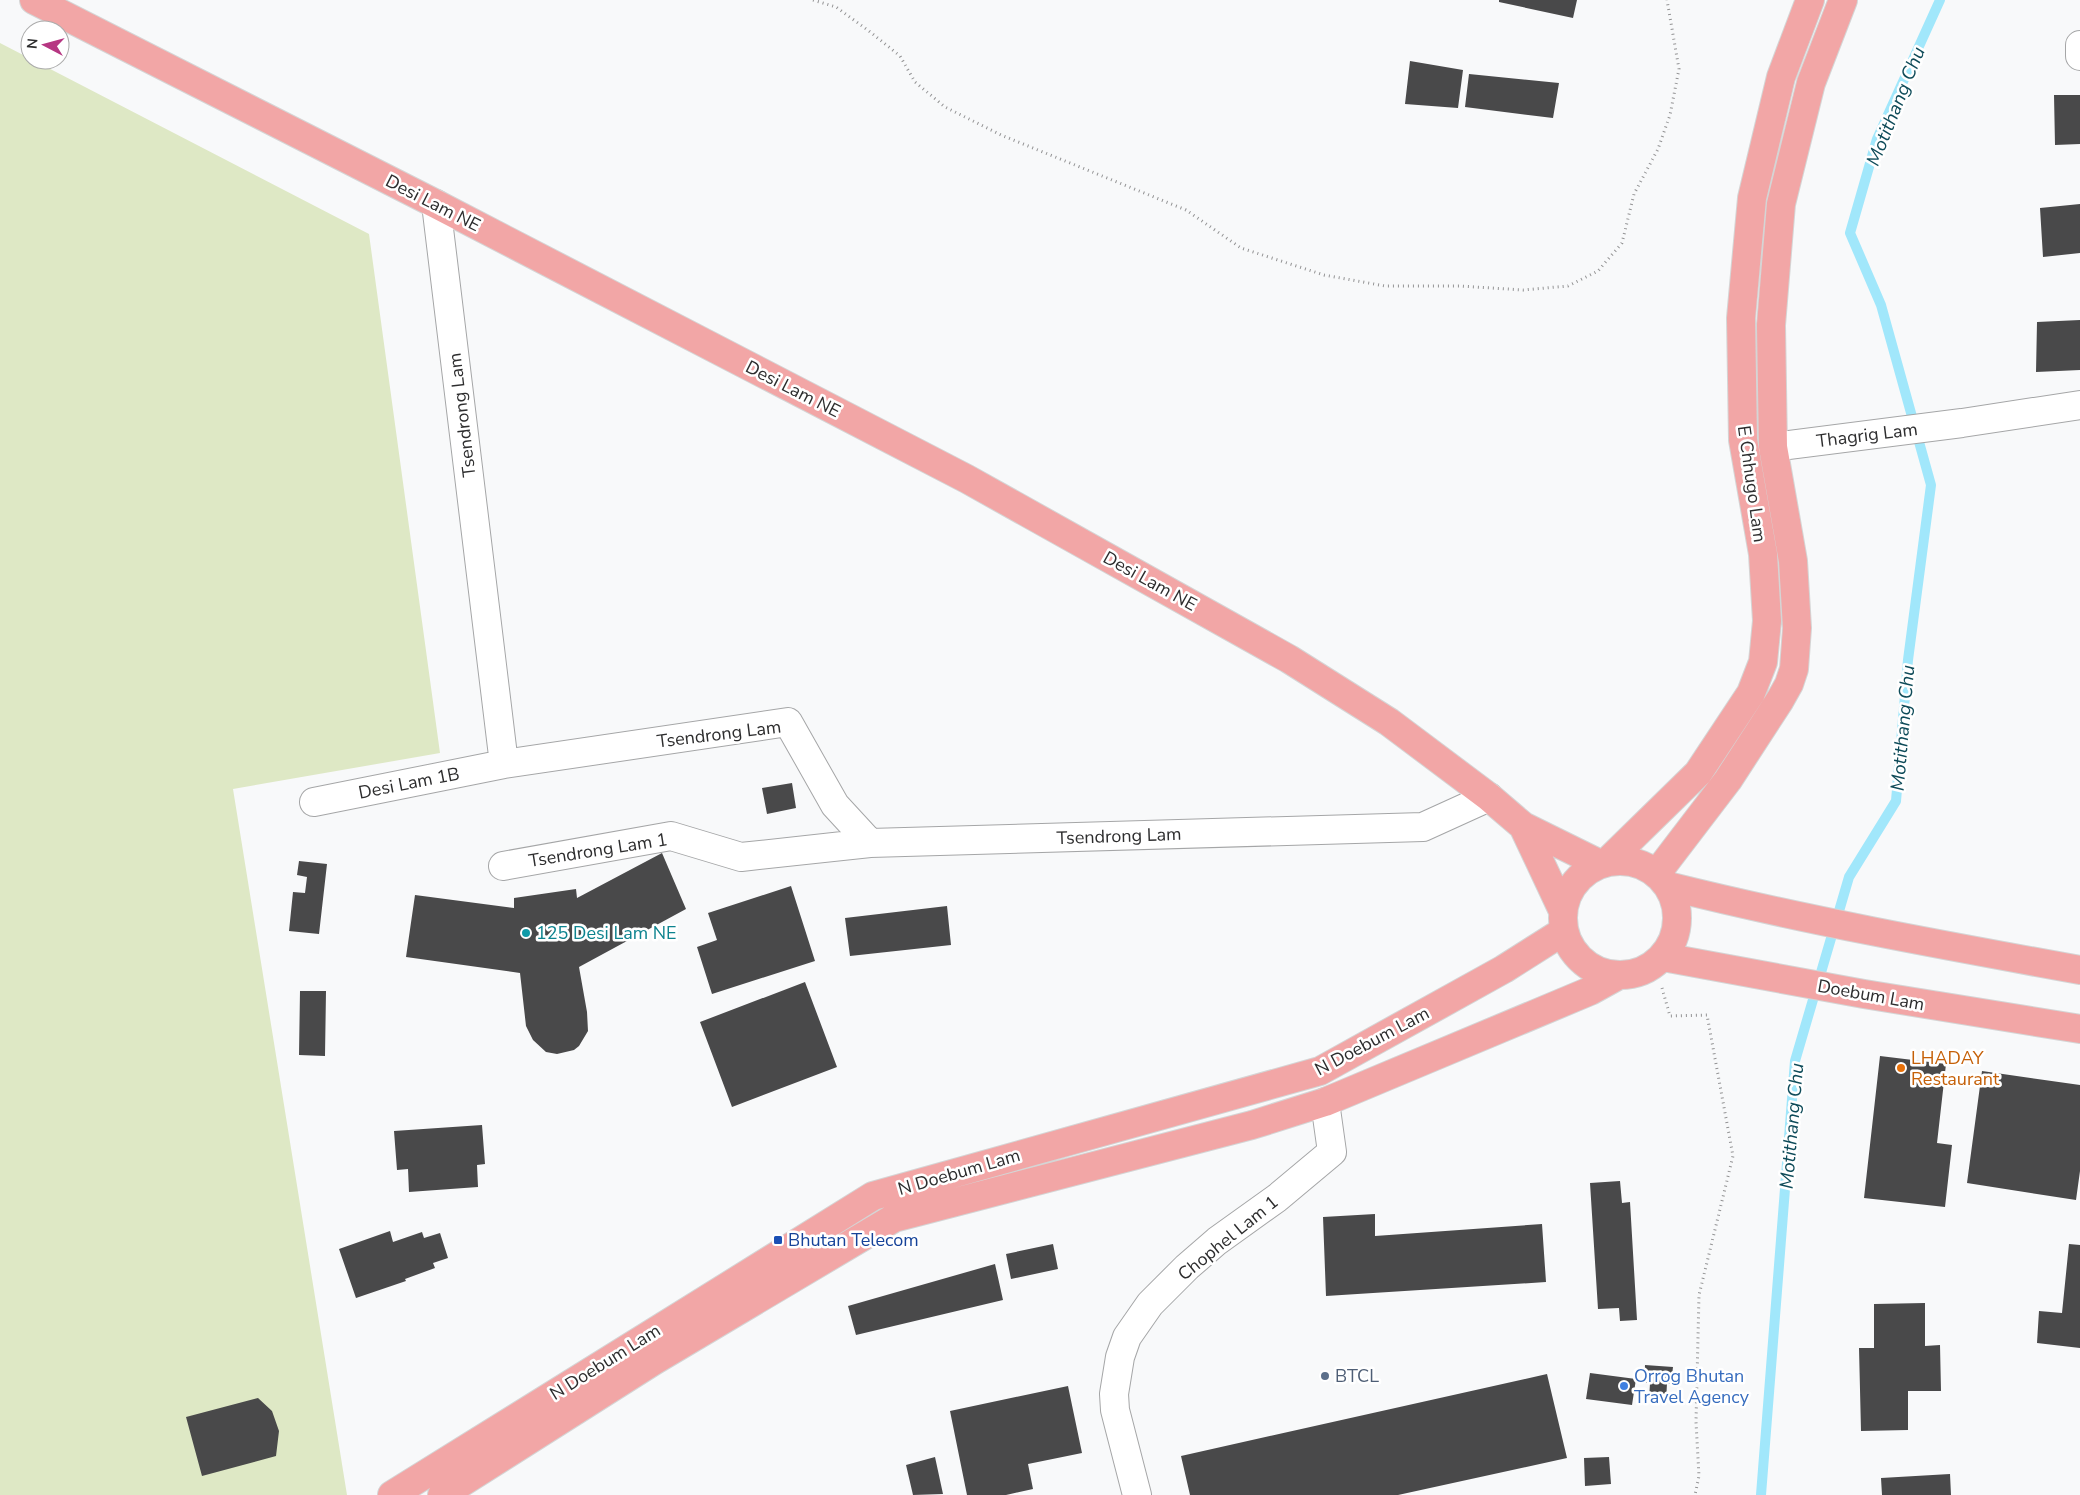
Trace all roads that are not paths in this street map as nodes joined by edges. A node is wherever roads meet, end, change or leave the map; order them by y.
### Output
1 (34, 0) edge
2 (1810, 0) edge
3 (1843, 0) edge
4 (2080, 45) edge
5 (2080, 56) edge
6 (436, 204) junction
7 (2080, 405) edge
8 (1773, 447) junction
9 (504, 764) junction
10 (1490, 797) junction
11 (314, 802) dead end
12 (1523, 826) junction
13 (870, 843) junction
14 (1604, 862) junction
15 (503, 866) dead end
16 (1662, 879) junction
17 (1564, 921) junction
18 (1659, 960) junction
19 (2080, 970) edge
20 (1619, 975) junction
21 (2080, 1029) edge
22 (1325, 1102) junction
23 (392, 1495) edge
24 (442, 1495) edge
25 (1137, 1495) edge

1 - 6 main road, Desi Lam NE
2 - 14 main road, E Chhugo Lam
3 - 8 main road, E Chhugo Lam
4 - 5 street
6 - 9 street, Tsendrong Lam
6 - 10 main road, Desi Lam NE
7 - 8 street, Thagrig Lam
8 - 16 main road, E Chhugo Lam
9 - 11 street, Desi Lam 1B
9 - 13 street, Tsendrong Lam
10 - 12 main road, Desi Lam NE
10 - 13 street, Tsendrong Lam
12 - 14 main road
12 - 17 main road
13 - 15 street, Tsendrong Lam 1
14 - 16 main road
14 - 17 main road
16 - 18 main road
16 - 19 main road
17 - 20 main road
17 - 23 main road, N Doebum Lam
18 - 20 main road
18 - 21 main road, Doebum Lam
20 - 22 main road, N Doebum Lam
22 - 24 main road, N Doebum Lam
22 - 25 street, Chophel Lam 1

